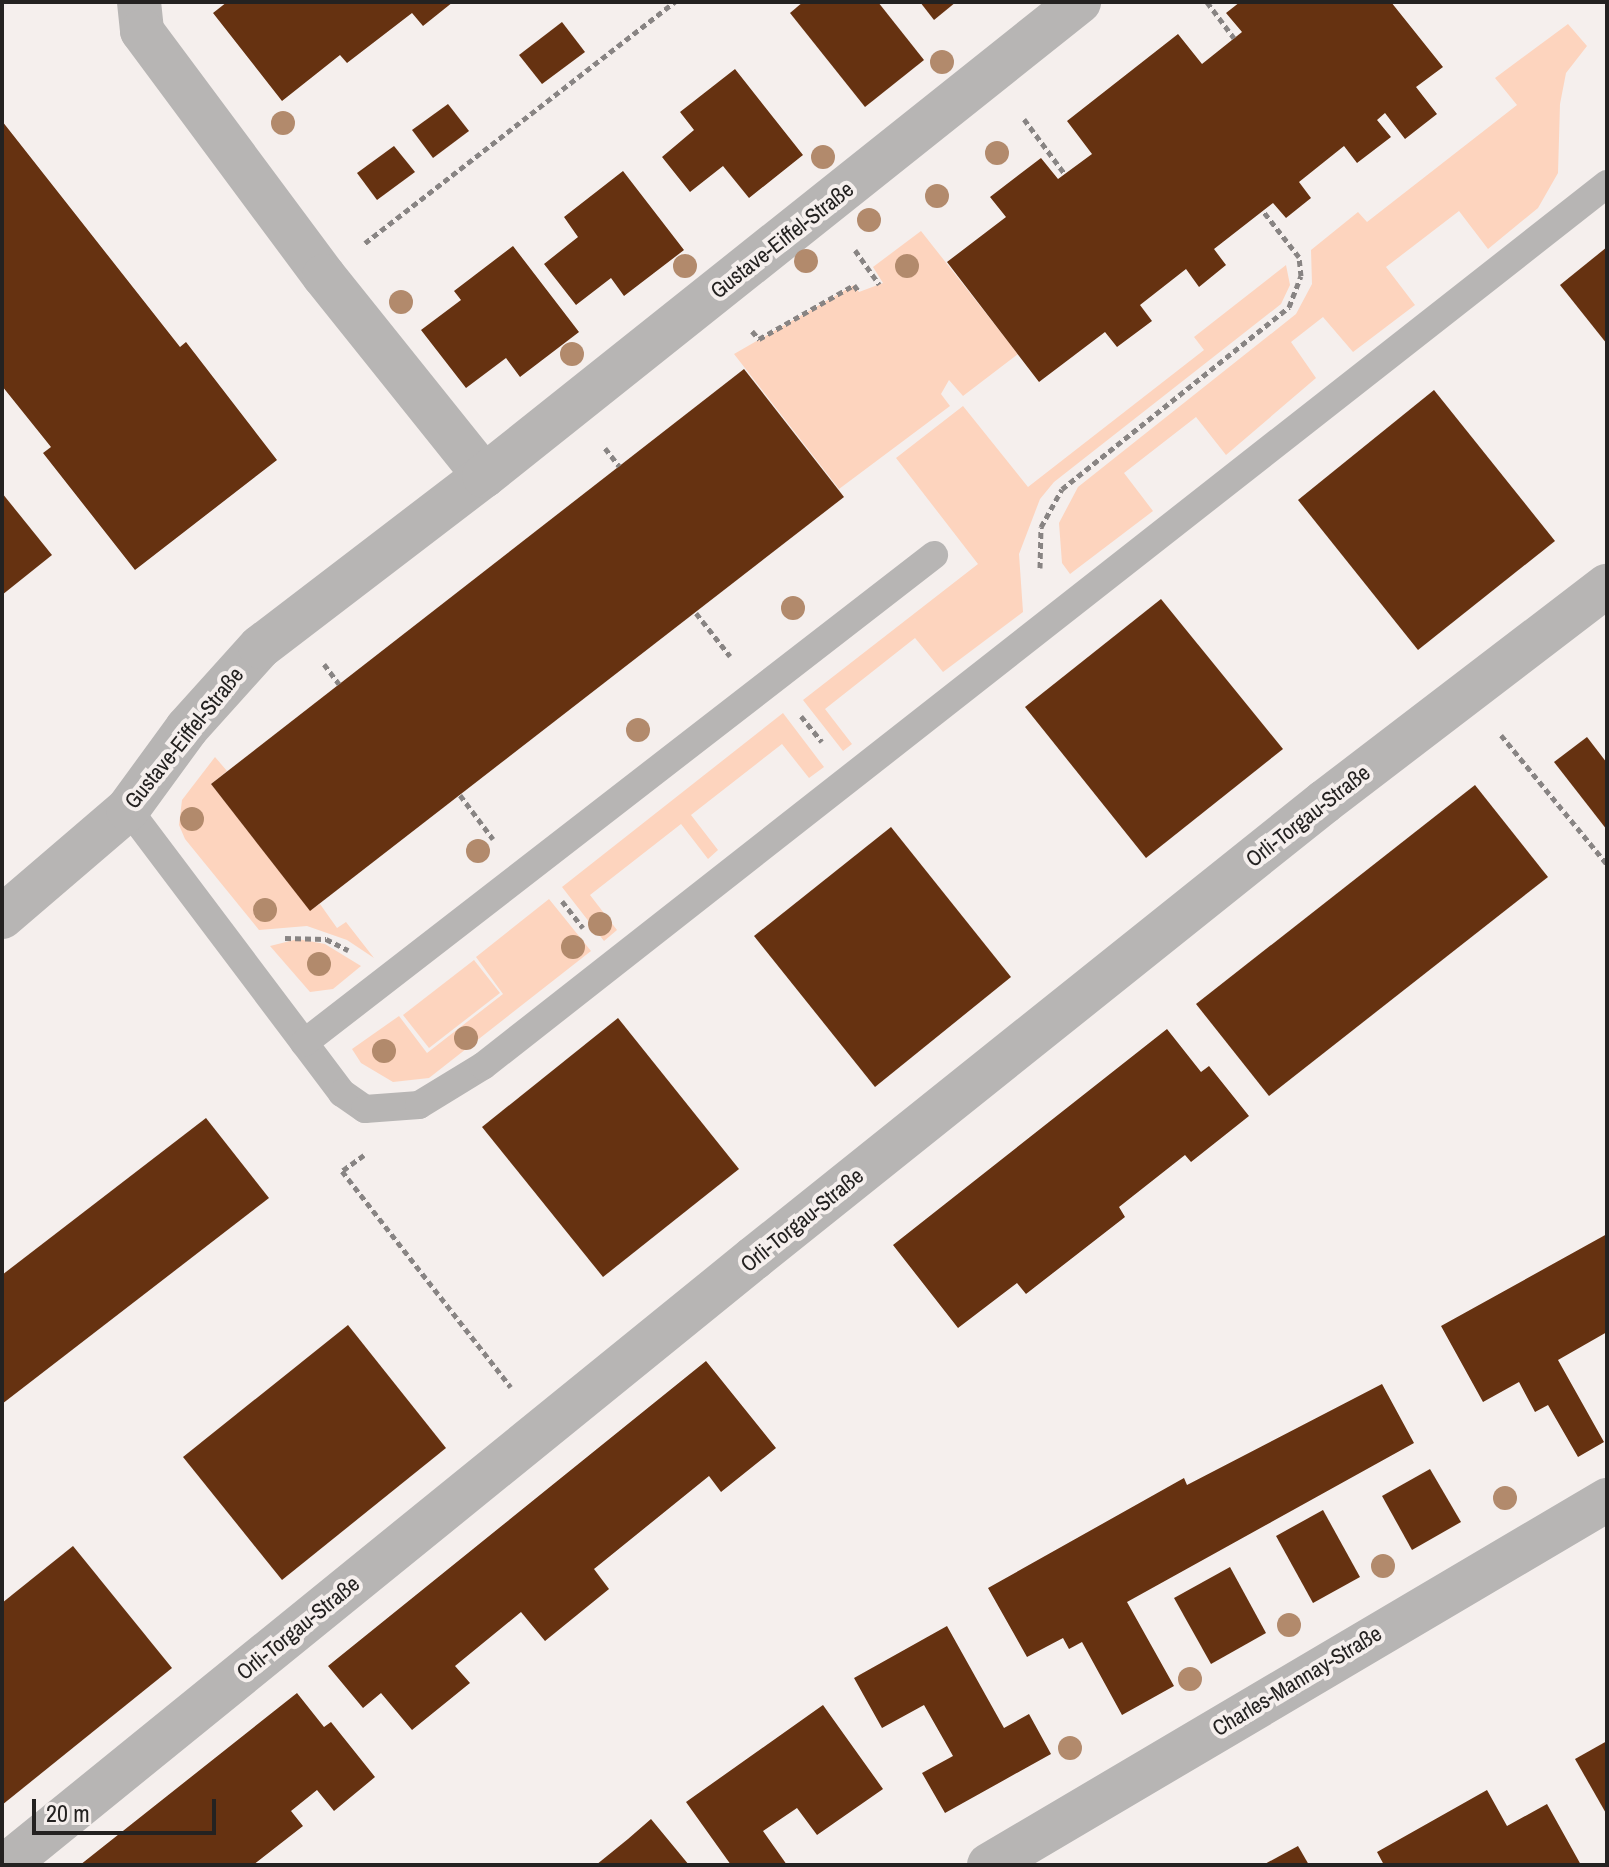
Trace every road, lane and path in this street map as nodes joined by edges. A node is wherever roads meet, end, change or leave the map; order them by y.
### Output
1 (139, 2) edge
2 (675, 2) edge
3 (1079, 2) edge
4 (1207, 2) edge
5 (1234, 38) dead end
6 (1024, 119) dead end
7 (1064, 173) dead end
8 (1607, 184) edge
9 (1263, 211) dead end
10 (854, 249) dead end
11 (324, 276) junction
12 (879, 284) dead end
13 (603, 445) dead end
14 (619, 466) dead end
15 (484, 476) junction
16 (934, 555) dead end
17 (1607, 586) edge
18 (1065, 608) junction
19 (1467, 693) junction
20 (794, 706) dead end
21 (826, 747) dead end
22 (128, 809) junction
23 (1607, 864) edge
24 (555, 891) dead end
25 (2, 917) edge
26 (588, 935) dead end
27 (271, 940) dead end
28 (387, 979) junction
29 (304, 1043) junction
30 (361, 1142) dead end
31 (520, 1398) dead end
32 (1607, 1500) edge
33 (6, 1865) edge
34 (989, 1865) edge

1 - 11 street
2 - 11 path
3 - 15 street, Gustave-Eiffel-Straße
4 - 5 path
6 - 7 path
8 - 18 lane
9 - 18 path
10 - 12 path
11 - 15 street
13 - 14 path
15 - 22 street, Gustave-Eiffel-Straße
16 - 28 lane
17 - 19 street, Orli-Torgau-Straße
18 - 29 lane
19 - 23 path
19 - 33 street, Orli-Torgau-Straße
20 - 21 path
22 - 25 street, Gustave-Eiffel-Straße
22 - 29 lane
24 - 26 path
27 - 28 path
28 - 29 lane
30 - 31 path
32 - 34 street, Charles-Mannay-Straße

